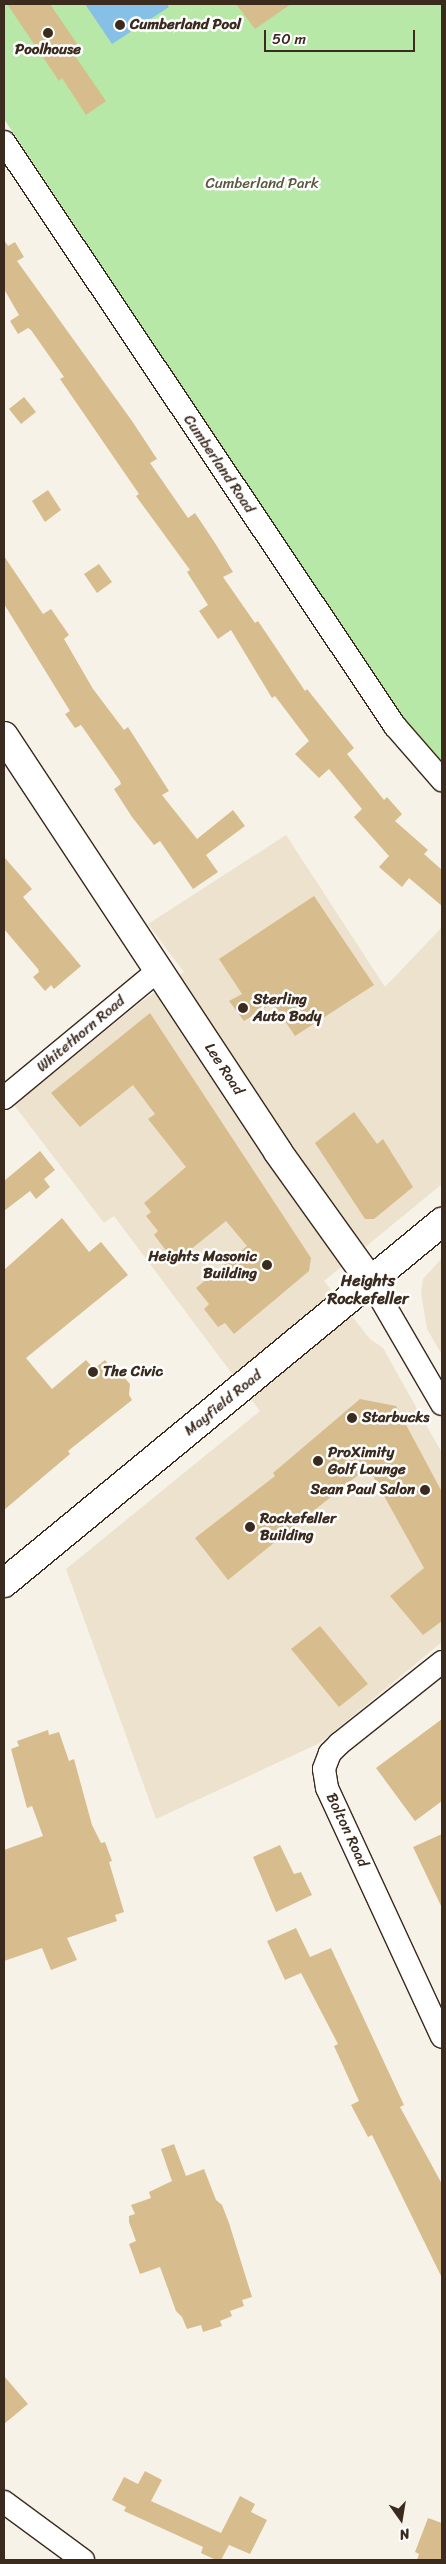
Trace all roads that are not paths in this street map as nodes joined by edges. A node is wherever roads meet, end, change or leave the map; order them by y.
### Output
1 (4, 142) edge
2 (4, 736) edge
3 (442, 780) edge
4 (159, 970) junction
5 (4, 1098) edge
6 (442, 1222) edge
7 (371, 1282) junction
8 (442, 1404) edge
9 (4, 1583) edge
10 (442, 1662) edge
11 (442, 2037) edge
12 (4, 2502) edge
13 (83, 2560) edge

1 - 3 street, Cumberland Road
2 - 4 main road, Lee Road
4 - 5 street, Whitethorn Road
4 - 7 main road, Lee Road
6 - 7 main road, Mayfield Road
7 - 8 street, Lee Road
7 - 9 main road, Mayfield Road
10 - 11 street, Bolton Road
12 - 13 street

